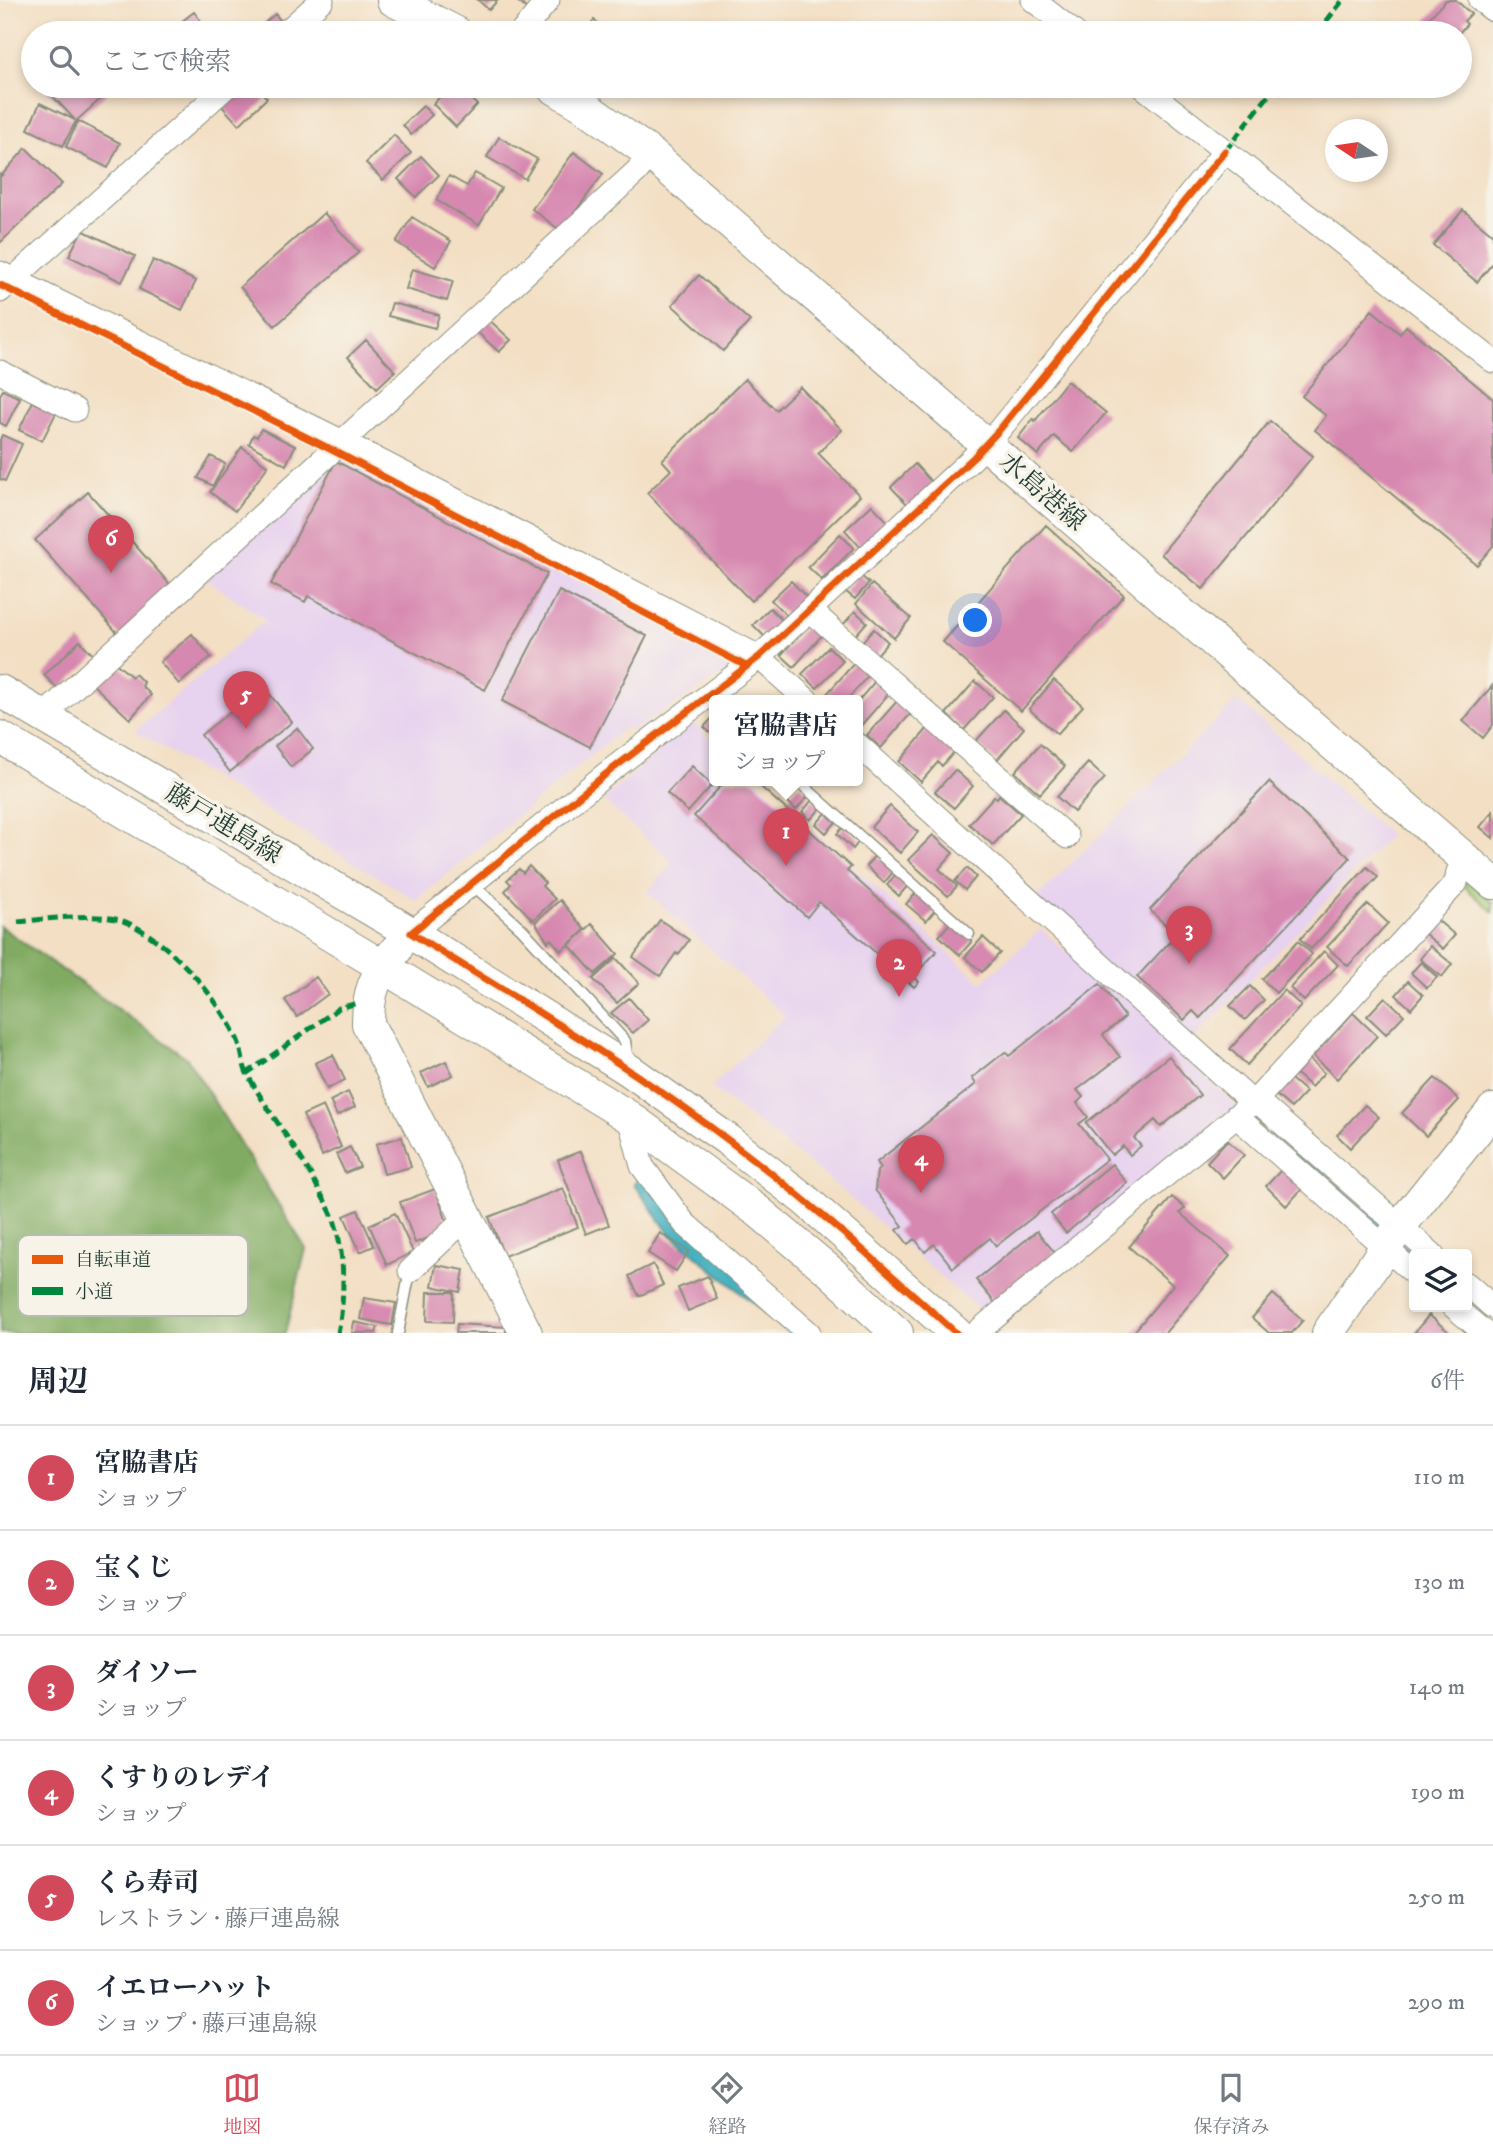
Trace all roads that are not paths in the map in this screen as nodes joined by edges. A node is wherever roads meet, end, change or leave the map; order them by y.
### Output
1 (322, 0) edge
2 (393, 0) edge
3 (548, 0) edge
4 (1033, 0) edge
5 (1480, 0) edge
6 (1493, 10) edge
7 (298, 21) edge
8 (434, 21) edge
9 (531, 21) edge
10 (1060, 21) edge
11 (213, 98) edge
12 (571, 98) edge
13 (1158, 98) edge
14 (1225, 150) junction
15 (651, 154) junction
16 (6, 282) edge
17 (1493, 361) edge
18 (0, 372) edge
19 (75, 410) dead end
20 (987, 443) junction
21 (340, 445) junction
22 (810, 610) junction
23 (754, 660) junction
24 (0, 691) edge
25 (716, 695) edge
26 (800, 695) edge
27 (709, 702) edge
28 (43, 716) junction
29 (0, 737) edge
30 (863, 750) edge
31 (804, 786) edge
32 (1067, 837) dead end
33 (1467, 862) junction
34 (1493, 883) edge
35 (473, 885) junction
36 (411, 933) junction
37 (969, 934) dead end
38 (382, 966) junction
39 (629, 1070) junction
40 (1248, 1107) junction
41 (629, 1117) junction
42 (1487, 1119) edge
43 (468, 1216) junction
44 (1405, 1248) edge
45 (410, 1271) joint
46 (1472, 1288) edge
47 (1493, 1307) edge
48 (1460, 1312) edge
49 (398, 1333) edge
50 (526, 1333) edge
51 (809, 1333) edge
52 (897, 1333) edge
53 (956, 1333) edge
54 (976, 1333) edge
55 (1328, 1333) edge
56 (1353, 1333) edge
57 (1485, 1333) edge

1 - 7 street
2 - 8 main road
3 - 9 street
4 - 10 street
5 - 6 street
11 - 16 street
12 - 15 main road, 水島港線
13 - 14 street
14 - 17 street
14 - 20 street
15 - 20 main road, 水島港線
15 - 21 street
16 - 21 street
18 - 19 street
20 - 22 street
20 - 33 main road, 水島港線
21 - 23 street
21 - 28 street
22 - 23 street
22 - 32 street
23 - 25 street
23 - 26 street
24 - 28 main road, 藤戸連島線
27 - 35 street
28 - 36 main road, 藤戸連島線
29 - 38 main road, 藤戸連島線
30 - 40 street
31 - 37 lane
33 - 34 main road, 水島港線
33 - 40 street
35 - 36 street
35 - 39 lane
36 - 38 main road
36 - 39 main road, 藤戸連島線
38 - 41 main road, 藤戸連島線
38 - 43 main road
39 - 53 main road, 藤戸連島線
40 - 44 street
40 - 54 street
41 - 51 street
41 - 52 main road, 藤戸連島線
42 - 44 main road
43 - 45 street
43 - 50 main road
44 - 55 main road
44 - 56 main road
45 - 49 lane
46 - 47 street
48 - 57 street

